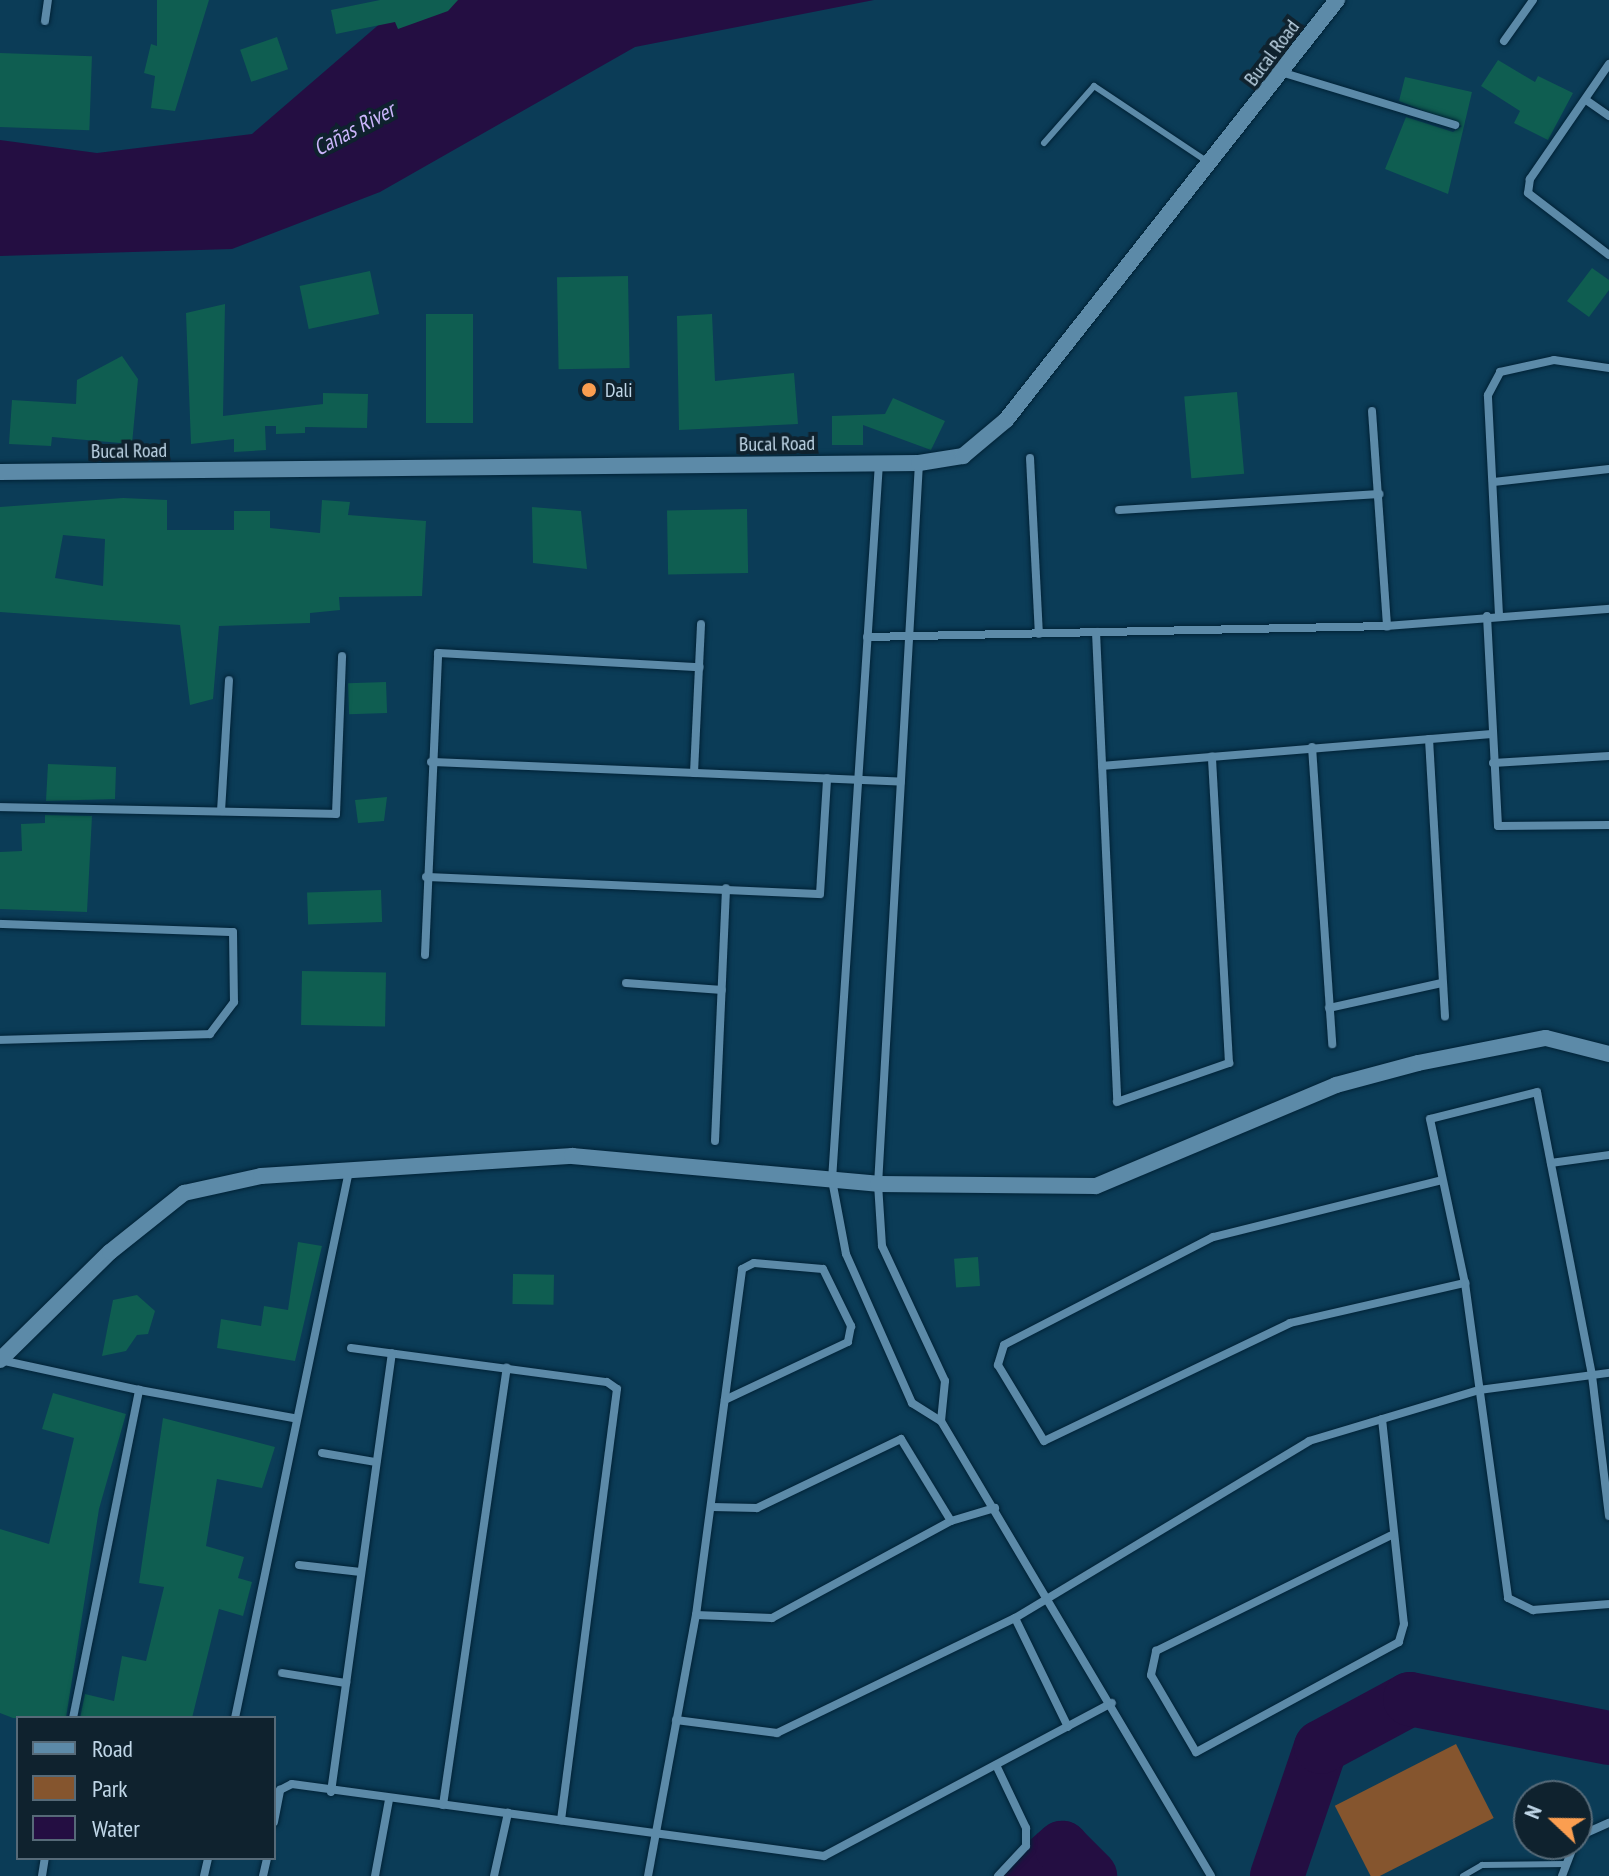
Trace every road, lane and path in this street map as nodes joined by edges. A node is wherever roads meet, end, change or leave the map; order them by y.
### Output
1 (48, 0) edge
2 (1337, 0) edge
3 (1533, 0) edge
4 (45, 21) dead end
5 (1504, 41) dead end
6 (1609, 64) edge
7 (1284, 73) junction
8 (1586, 100) junction
9 (1609, 116) edge
10 (1455, 125) dead end
11 (1044, 143) dead end
12 (1211, 164) junction
13 (1609, 255) edge
14 (1609, 368) edge
15 (1372, 411) dead end
16 (1030, 458) dead end
17 (879, 463) junction
18 (919, 463) junction
19 (1609, 469) edge
20 (0, 472) edge
21 (1493, 482) junction
22 (1380, 494) junction
23 (1119, 510) dead end
24 (1609, 609) edge
25 (1499, 615) junction
26 (1487, 616) junction
27 (701, 624) dead end
28 (1387, 626) junction
29 (1096, 632) junction
30 (1039, 634) junction
31 (867, 637) junction
32 (909, 637) junction
33 (342, 656) dead end
34 (700, 667) junction
35 (229, 680) dead end
36 (1491, 734) junction
37 (1429, 739) junction
38 (1312, 747) junction
39 (1212, 756) junction
40 (1609, 756) edge
41 (431, 762) junction
42 (1493, 763) junction
43 (1102, 766) junction
44 (694, 773) junction
45 (827, 778) junction
46 (858, 780) junction
47 (901, 782) junction
48 (0, 807) edge
49 (221, 811) junction
50 (1609, 825) edge
51 (426, 877) junction
52 (726, 888) junction
53 (0, 924) edge
54 (425, 955) dead end
55 (626, 983) dead end
56 (1442, 983) junction
57 (722, 990) junction
58 (1329, 1008) junction
59 (1445, 1017) dead end
60 (0, 1040) edge
61 (1332, 1044) dead end
62 (1609, 1054) edge
63 (715, 1141) dead end
64 (1609, 1155) edge
65 (1551, 1163) junction
66 (350, 1170) junction
67 (832, 1180) junction
68 (1442, 1180) junction
69 (878, 1184) junction
70 (1465, 1283) junction
71 (351, 1348) dead end
72 (392, 1353) junction
73 (0, 1360) edge
74 (507, 1368) junction
75 (1609, 1373) edge
76 (1592, 1375) junction
77 (139, 1390) junction
78 (1479, 1390) junction
79 (725, 1400) junction
80 (293, 1418) junction
81 (1382, 1419) junction
82 (941, 1421) junction
83 (322, 1453) dead end
84 (376, 1462) junction
85 (1608, 1504) edge
86 (712, 1507) junction
87 (995, 1508) junction
88 (1609, 1516) edge
89 (951, 1521) junction
90 (1390, 1536) junction
91 (299, 1565) dead end
92 (361, 1572) junction
93 (1045, 1596) junction
94 (1609, 1604) edge
95 (696, 1615) junction
96 (1015, 1618) junction
97 (282, 1673) dead end
98 (346, 1683) junction
99 (1112, 1703) junction
100 (73, 1716) edge
101 (235, 1716) edge
102 (676, 1720) junction
103 (1068, 1727) junction
104 (996, 1765) junction
105 (331, 1792) junction
106 (389, 1800) junction
107 (443, 1805) junction
108 (276, 1811) edge
109 (508, 1813) junction
110 (561, 1820) junction
111 (654, 1831) junction
112 (1568, 1860) edge
113 (1566, 1864) junction
114 (375, 1876) edge
115 (494, 1876) edge
116 (648, 1876) edge
117 (998, 1876) edge
118 (1211, 1876) edge
119 (1463, 1876) edge
120 (1562, 1876) edge

1 - 4 street
2 - 7 street, Bucal Road
3 - 5 street
6 - 8 street
7 - 10 street
7 - 12 street, Bucal Road
8 - 9 street
8 - 13 street
11 - 12 lane
12 - 18 street, Bucal Road
14 - 21 street
15 - 22 street
16 - 30 street
17 - 18 street, Bucal Road
17 - 20 street, Bucal Road
17 - 31 street
18 - 32 street
19 - 21 street
21 - 25 street
22 - 23 street
22 - 28 street
24 - 25 street
25 - 26 street
26 - 28 street
26 - 36 street
27 - 34 street
28 - 29 street
29 - 30 street
29 - 43 street
30 - 32 street
31 - 32 street
31 - 46 street
32 - 47 street
33 - 49 street
34 - 41 street
34 - 44 street
35 - 49 street
36 - 37 street
36 - 42 street
37 - 38 street
37 - 56 street
38 - 39 street
38 - 58 street
39 - 43 street
39 - 43 street
40 - 42 street
41 - 44 street
41 - 51 street
42 - 50 street
44 - 45 street
45 - 46 street
45 - 52 street
46 - 47 street
46 - 67 street
47 - 69 street
48 - 49 street
51 - 52 street
51 - 54 street
52 - 57 street
53 - 60 street
55 - 57 street
56 - 58 street
56 - 59 street
57 - 63 street
58 - 61 street
62 - 69 street
64 - 65 street
65 - 68 street
65 - 76 street
66 - 67 street
66 - 73 street
66 - 80 street
67 - 69 street
67 - 82 street
68 - 70 street
68 - 70 street
69 - 82 street
70 - 78 street
71 - 72 street
72 - 74 street
72 - 84 street
73 - 77 street
74 - 107 street
74 - 110 street
75 - 76 street
76 - 78 street
76 - 85 street
77 - 80 street
77 - 100 street
78 - 81 street
78 - 94 street
79 - 79 street
79 - 86 street
80 - 101 street
81 - 90 street
81 - 93 street
82 - 87 street
83 - 84 street
84 - 92 street
85 - 88 street
86 - 89 street
86 - 95 street
87 - 89 street
87 - 93 street
89 - 95 street
90 - 90 street
91 - 92 street
92 - 98 street
93 - 96 street
93 - 99 street
95 - 102 street
96 - 102 street
96 - 103 street
97 - 98 street
98 - 105 street
99 - 103 street
99 - 118 street
102 - 111 street
103 - 104 street
104 - 111 street
104 - 117 street
105 - 106 street
105 - 108 street
106 - 107 street
106 - 114 street
107 - 109 street
109 - 110 street
109 - 115 street
110 - 111 street
111 - 116 street
112 - 113 street
113 - 119 lane
113 - 120 street

